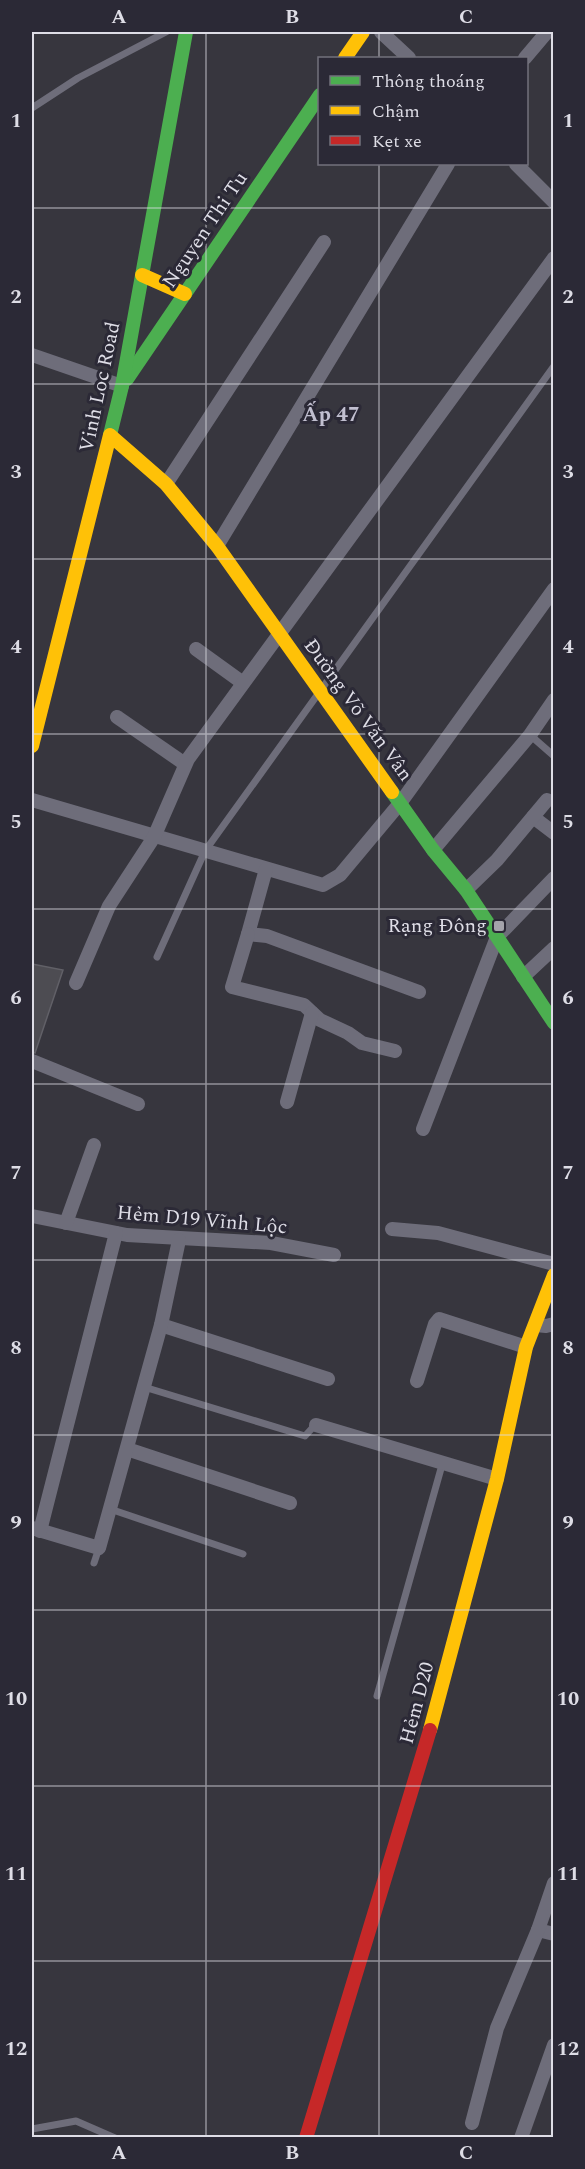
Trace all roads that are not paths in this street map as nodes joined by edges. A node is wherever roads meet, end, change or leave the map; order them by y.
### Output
1 (166, 32) edge
2 (186, 32) edge
3 (363, 32) edge
4 (381, 32) edge
5 (547, 32) edge
6 (346, 57) edge
7 (408, 57) edge
8 (526, 57) edge
9 (318, 98) edge
10 (32, 108) edge
11 (446, 165) edge
12 (517, 165) edge
13 (554, 202) edge
14 (324, 242) dead end
15 (554, 258) edge
16 (142, 275) junction
17 (184, 294) junction
18 (32, 355) edge
19 (554, 366) edge
20 (122, 386) junction
21 (111, 436) junction
22 (166, 484) junction
23 (217, 546) junction
24 (554, 589) edge
25 (280, 636) junction
26 (196, 649) dead end
27 (243, 683) junction
28 (319, 691) junction
29 (554, 700) edge
30 (117, 717) dead end
31 (530, 735) junction
32 (32, 746) edge
33 (554, 756) edge
34 (185, 764) junction
35 (32, 800) edge
36 (547, 800) dead end
37 (401, 802) junction
38 (533, 817) junction
39 (554, 833) edge
40 (154, 837) junction
41 (433, 850) junction
42 (205, 851) junction
43 (266, 869) junction
44 (554, 878) edge
45 (466, 890) junction
46 (248, 934) junction
47 (497, 937) junction
48 (554, 948) edge
49 (157, 957) dead end
50 (524, 977) junction
51 (76, 983) dead end
52 (419, 992) dead end
53 (312, 1013) junction
54 (554, 1023) edge
55 (395, 1051) dead end
56 (32, 1061) edge
57 (287, 1102) dead end
58 (138, 1104) dead end
59 (423, 1129) dead end
60 (94, 1145) dead end
61 (32, 1216) edge
62 (66, 1223) junction
63 (392, 1229) dead end
64 (116, 1233) junction
65 (178, 1240) junction
66 (334, 1255) dead end
67 (554, 1264) edge
68 (554, 1275) edge
69 (161, 1325) junction
70 (545, 1325) edge
71 (526, 1347) junction
72 (328, 1378) dead end
73 (417, 1381) dead end
74 (144, 1387) junction
75 (316, 1425) joint
76 (127, 1449) junction
77 (442, 1464) junction
78 (497, 1479) junction
79 (290, 1503) dead end
80 (110, 1509) junction
81 (36, 1530) edge
82 (99, 1548) junction
83 (243, 1554) dead end
84 (94, 1563) dead end
85 (376, 1696) dead end
86 (554, 1883) edge
87 (538, 1930) junction
88 (554, 1934) edge
89 (554, 2045) edge
90 (472, 2123) dead end
91 (32, 2129) edge
92 (115, 2138) edge
93 (306, 2138) edge
94 (521, 2138) edge

1 - 10 lane
2 - 16 street, Vinh Loc Road
3 - 6 street
4 - 7 street
5 - 8 street
9 - 17 street, Nguyen Thi Tu
11 - 23 street
12 - 13 street
14 - 22 street
15 - 25 street
16 - 17 street
16 - 20 street, Vinh Loc Road
17 - 20 street, Nguyen Thi Tu
18 - 20 street
19 - 28 lane
20 - 21 street, Vinh Loc Road
21 - 22 street, Đường Võ Văn Vân
21 - 32 street, Vinh Loc Road
22 - 23 street, Đường Võ Văn Vân
23 - 25 street, Đường Võ Văn Vân
24 - 37 street
25 - 27 street
25 - 28 street, Đường Võ Văn Vân
26 - 27 street
27 - 34 street
28 - 37 street, Đường Võ Văn Vân
28 - 42 lane
29 - 31 street
30 - 34 street
31 - 33 lane
31 - 41 street
34 - 40 street
35 - 40 street
36 - 38 street
37 - 41 street, Đường Võ Văn Vân
37 - 43 street
38 - 39 street
38 - 45 street
40 - 42 street
40 - 51 street
41 - 45 street, Đường Võ Văn Vân
42 - 43 street
42 - 49 lane
43 - 46 street
44 - 47 street
45 - 47 street, Đường Võ Văn Vân
46 - 52 street
46 - 53 street
47 - 50 street, Đường Võ Văn Vân
47 - 59 street
48 - 50 street
50 - 54 street, Đường Võ Văn Vân
53 - 55 street
53 - 57 street
56 - 58 street
60 - 62 street
61 - 62 street, Hẻm D19 Vĩnh Lộc
62 - 64 street, Hẻm D19 Vĩnh Lộc
63 - 67 street
64 - 65 street, Hẻm D19 Vĩnh Lộc
64 - 81 street
65 - 66 street, Hẻm D19 Vĩnh Lộc
65 - 69 street
68 - 70 street, Hẻm D20
69 - 72 street
69 - 74 street
70 - 71 street, Hẻm D20
71 - 73 street
71 - 78 street, Hẻm D20
74 - 75 lane
74 - 76 street
75 - 77 street
76 - 79 street
76 - 80 street
77 - 78 street
77 - 85 lane
78 - 93 street, Hẻm D20
80 - 82 street
80 - 83 lane
81 - 82 street
82 - 84 lane
86 - 87 street
87 - 88 street
87 - 90 street
89 - 94 street
91 - 92 lane

